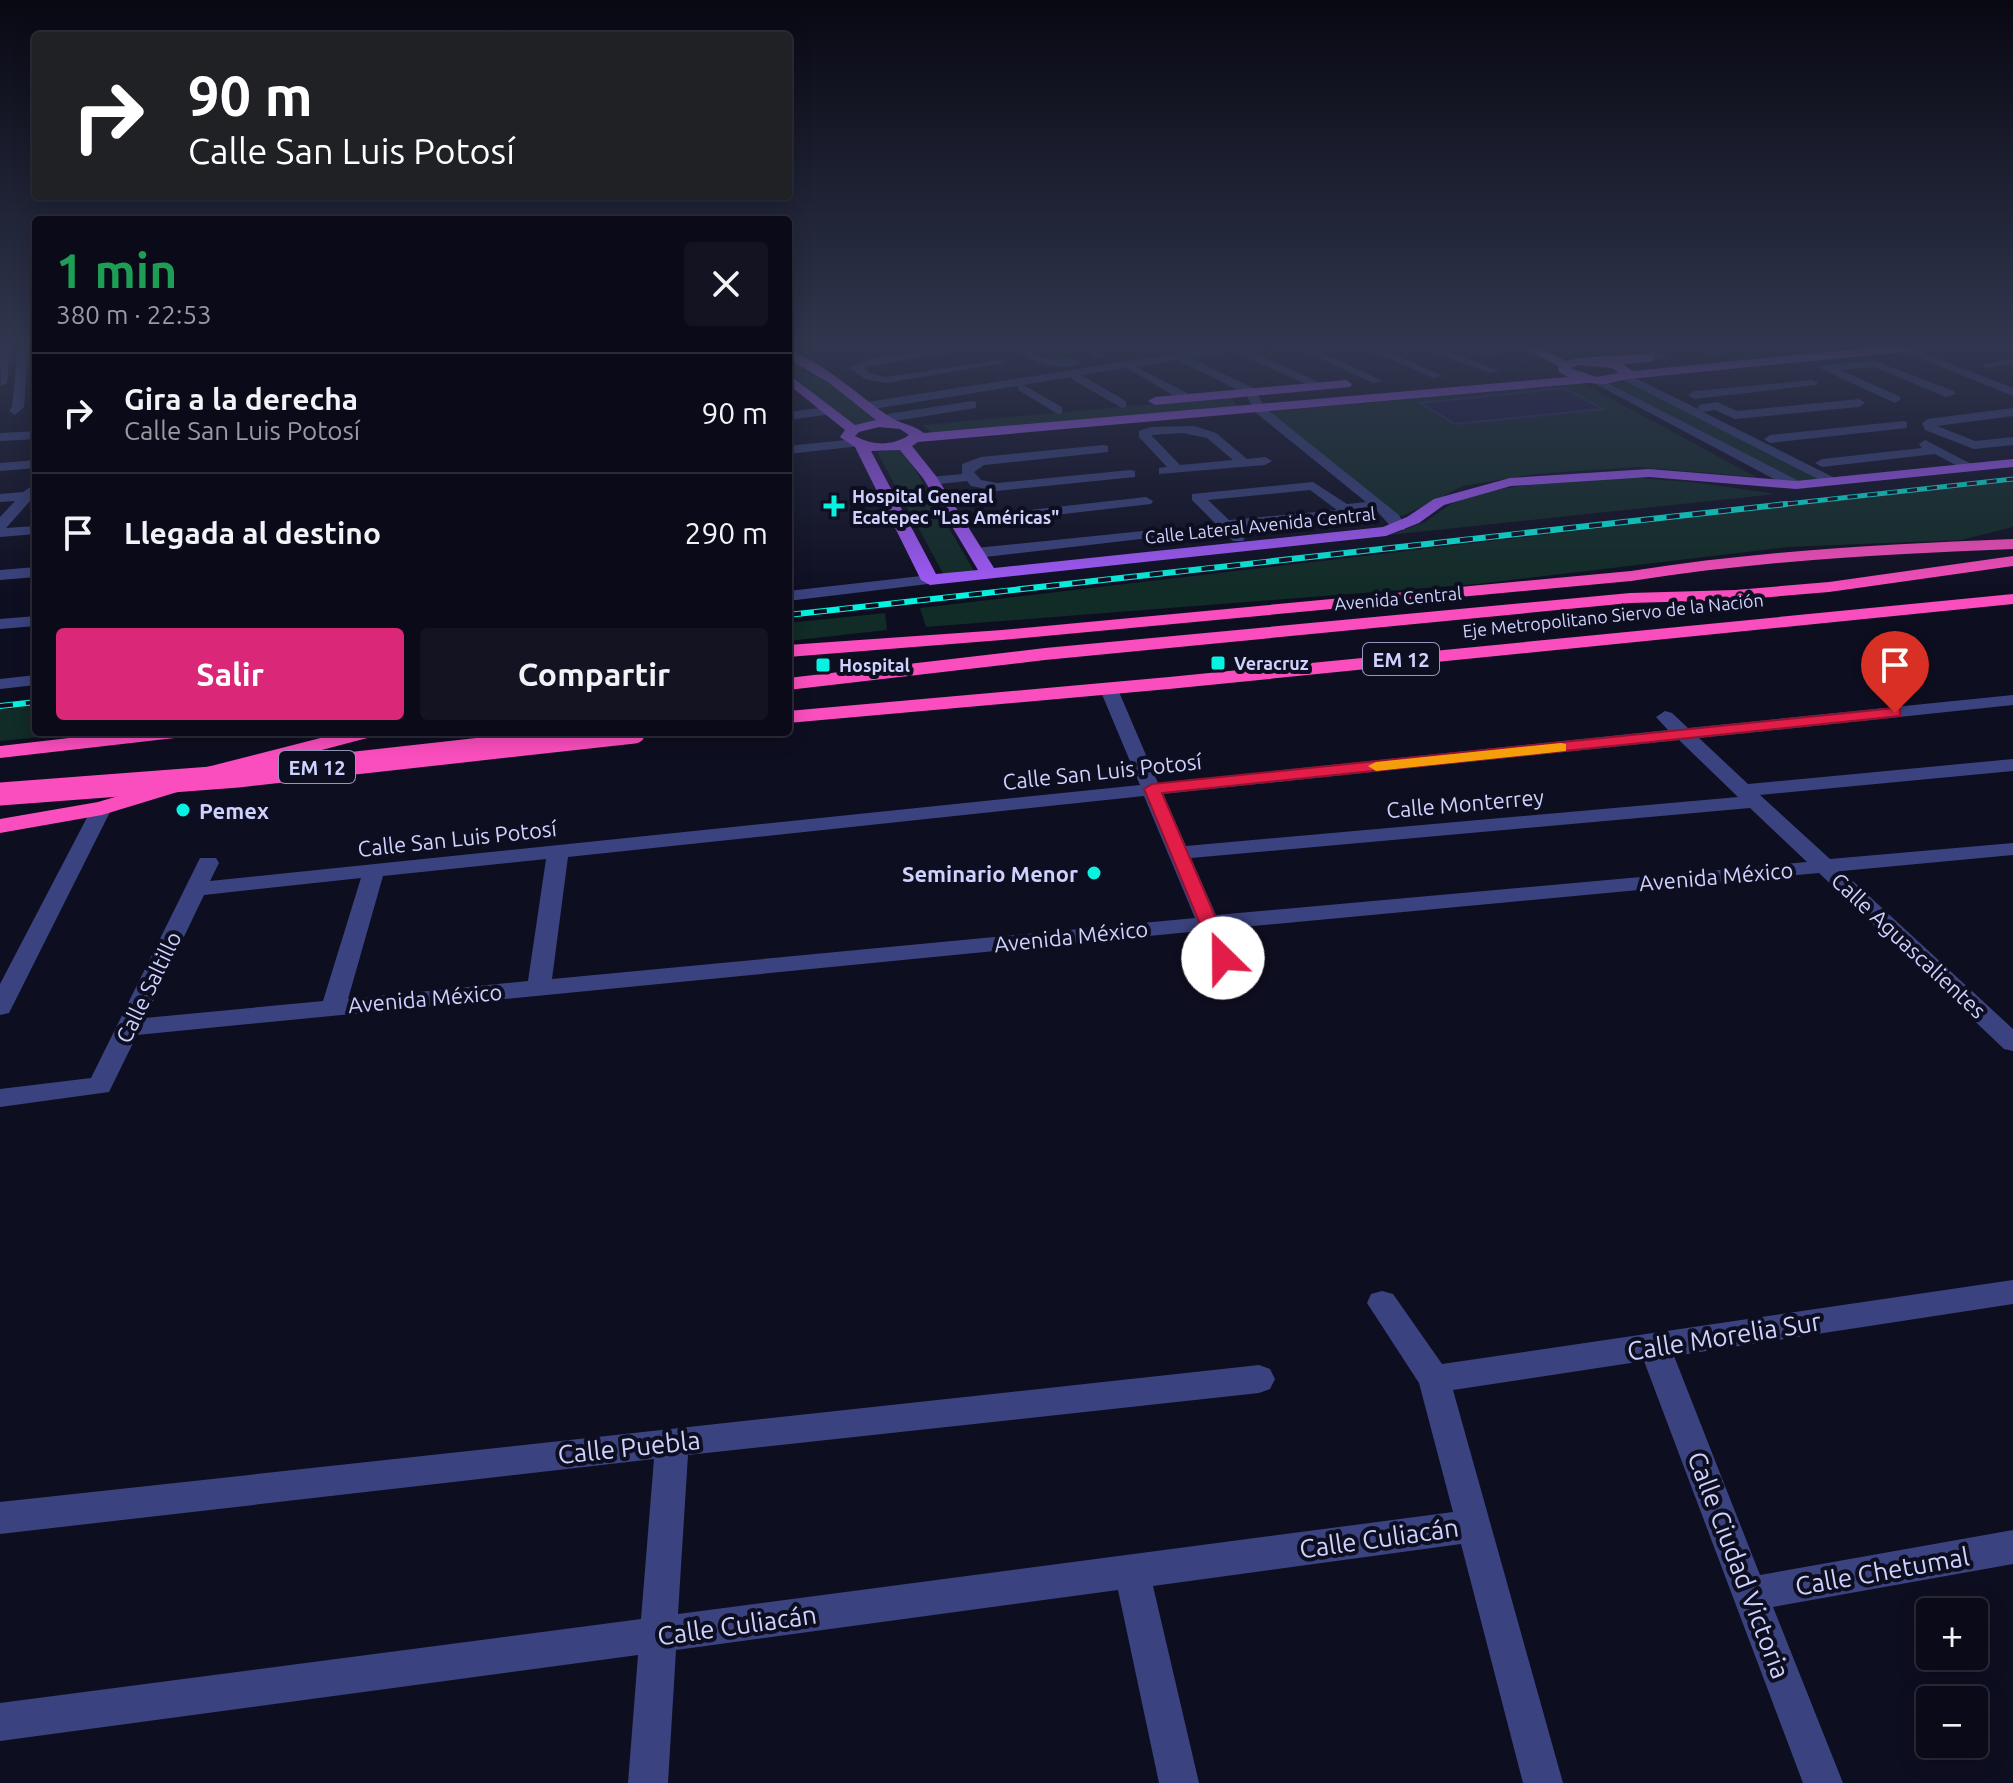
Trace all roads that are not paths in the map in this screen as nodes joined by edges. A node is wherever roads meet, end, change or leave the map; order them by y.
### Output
1 (847, 429) edge
2 (874, 429) edge
3 (911, 429) edge
4 (1077, 429) edge
5 (1153, 429) edge
6 (1199, 429) edge
7 (1283, 429) edge
8 (1688, 429) edge
9 (1729, 429) edge
10 (1859, 429) edge
11 (1895, 429) edge
12 (1935, 429) edge
13 (833, 430) dead end
14 (32, 435) edge
15 (1797, 436) junction
16 (0, 437) edge
17 (855, 437) junction
18 (1770, 439) dead end
19 (909, 441) junction
20 (2013, 441) edge
21 (792, 449) edge
22 (1103, 449) dead end
23 (1937, 450) junction
24 (1082, 451) junction
25 (1846, 459) junction
26 (1265, 461) dead end
27 (1244, 463) junction
28 (1822, 463) dead end
29 (2013, 463) edge
30 (32, 464) edge
31 (0, 467) edge
32 (1970, 467) junction
33 (1177, 470) junction
34 (1159, 471) dead end
35 (968, 474) junction
36 (1130, 474) dead end
37 (1104, 476) junction
38 (930, 479) junction
39 (1830, 481) junction
40 (1796, 485) junction
41 (32, 493) edge
42 (32, 494) edge
43 (1197, 497) junction
44 (0, 498) edge
45 (1181, 498) dead end
46 (1146, 501) dead end
47 (1378, 508) junction
48 (1305, 518) junction
49 (1139, 519) junction
50 (1226, 525) junction
51 (0, 526) edge
52 (1399, 527) junction
53 (32, 530) edge
54 (1321, 531) dead end
55 (0, 533) edge
56 (1238, 538) dead end
57 (1072, 542) junction
58 (2010, 543) edge
59 (1028, 546) junction
60 (1165, 548) dead end
61 (974, 550) junction
62 (1085, 557) dead end
63 (2013, 561) edge
64 (32, 572) edge
65 (989, 574) junction
66 (0, 575) edge
67 (930, 580) junction
68 (2013, 589) edge
69 (792, 596) edge
70 (2013, 599) edge
71 (32, 621) edge
72 (0, 624) edge
73 (792, 651) edge
74 (32, 680) edge
75 (0, 684) edge
76 (792, 684) edge
77 (1110, 692) dead end
78 (2013, 700) edge
79 (792, 704) edge
80 (792, 717) edge
81 (1665, 717) dead end
82 (1687, 735) junction
83 (140, 736) edge
84 (353, 736) edge
85 (480, 736) edge
86 (599, 736) edge
87 (0, 752) edge
88 (2013, 765) edge
89 (0, 782) edge
90 (1152, 789) junction
91 (0, 794) edge
92 (1750, 795) junction
93 (102, 808) junction
94 (0, 826) edge
95 (2013, 849) edge
96 (558, 851) junction
97 (1179, 853) junction
98 (208, 863) dead end
99 (1824, 866) junction
100 (374, 871) junction
101 (195, 889) junction
102 (1209, 923) junction
103 (1223, 958) dead end
104 (539, 988) junction
105 (0, 1007) edge
106 (333, 1007) junction
107 (128, 1028) junction
108 (2013, 1043) edge
109 (0, 1098) edge
110 (2013, 1292) edge
111 (1382, 1303) dead end
112 (1654, 1346) junction
113 (1259, 1379) dead end
114 (1434, 1379) junction
115 (672, 1442) junction
116 (0, 1518) edge
117 (1474, 1526) junction
118 (2013, 1547) edge
119 (1132, 1571) junction
120 (1750, 1594) junction
121 (660, 1636) junction
122 (0, 1722) edge
123 (648, 1783) edge
124 (1179, 1783) edge
125 (1543, 1783) edge
126 (1823, 1783) edge

1 - 17 main road
2 - 17 main road
3 - 19 main road
4 - 19 main road
5 - 33 street
6 - 27 street
7 - 47 street
8 - 40 street
9 - 39 street
10 - 15 street
11 - 23 street
12 - 20 street
13 - 17 street
14 - 16 street
15 - 18 street
15 - 25 street
17 - 19 main road
17 - 21 street
17 - 67 main road
19 - 38 main road
22 - 24 street
23 - 25 street
23 - 32 street
24 - 35 street
24 - 37 street
25 - 28 street
26 - 27 street
27 - 33 street
29 - 32 main road, Calle Lateral Avenida Central
30 - 31 street
32 - 39 main road, Calle Lateral Avenida Central
33 - 34 street
35 - 37 street
35 - 38 street
36 - 37 street
38 - 61 main road
39 - 40 main road, Calle Lateral Avenida Central
40 - 52 main road, Calle Lateral Avenida Central
41 - 44 street
42 - 51 street
43 - 45 street
43 - 47 street
43 - 50 street
46 - 49 street
47 - 48 street
47 - 52 street
48 - 50 street
48 - 54 street
49 - 57 street
49 - 59 street
49 - 60 street
50 - 56 street
52 - 65 main road, Calle Lateral Avenida Central
53 - 55 street
57 - 59 street
57 - 62 street
58 - 73 highway, Avenida Central
59 - 61 street
61 - 65 main road
63 - 76 highway, Avenida Central
64 - 66 street
65 - 67 main road, Calle Lateral Avenida Central
67 - 69 street, Calle Lateral Avenida Central
68 - 79 highway, Eje Metropolitano Siervo de la Nación / EM 12
70 - 80 highway, Eje Metropolitano Siervo de la Nación / EM 12
71 - 72 street
74 - 75 street
77 - 90 street
78 - 82 street, Calle San Luis Potosí
81 - 82 street, Calle Aguascalientes
82 - 90 street, Calle San Luis Potosí
82 - 92 street, Calle Aguascalientes
83 - 87 highway
84 - 93 highway
85 - 89 highway, EM 12
86 - 91 highway, EM 12, bridge
88 - 92 street, Calle Monterrey
90 - 96 street, Calle San Luis Potosí
90 - 97 street
92 - 97 street, Calle Monterrey
92 - 99 street, Calle Aguascalientes
93 - 94 highway
93 - 105 street
95 - 99 street, Avenida México
96 - 100 street, Calle San Luis Potosí
96 - 104 street
97 - 102 street
98 - 101 street, Calle Saltillo
99 - 102 street, Avenida México
99 - 108 street, Calle Aguascalientes
100 - 101 street, Calle San Luis Potosí
100 - 106 street
101 - 107 street, Calle Saltillo
102 - 103 street
102 - 104 street, Avenida México
104 - 106 street, Avenida México
106 - 107 street, Avenida México
107 - 109 street, Calle Saltillo
110 - 112 street, Calle Morelia Sur
111 - 114 street
112 - 114 street, Calle Morelia Sur
112 - 120 street, Calle Ciudad Victoria
113 - 115 street, Calle Puebla
114 - 117 street
115 - 116 street, Calle Puebla
115 - 121 street
117 - 119 street, Calle Culiacán
117 - 125 street
118 - 120 street, Calle Chetumal
119 - 121 street, Calle Culiacán
119 - 124 street
120 - 126 street, Calle Ciudad Victoria
121 - 122 street, Calle Culiacán
121 - 123 street

